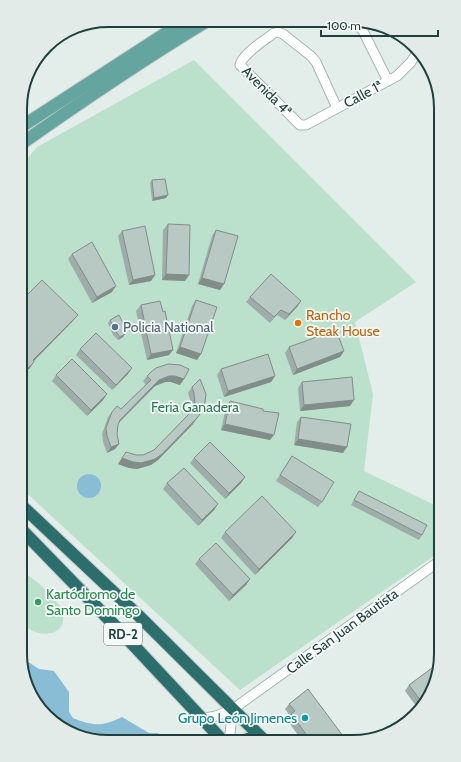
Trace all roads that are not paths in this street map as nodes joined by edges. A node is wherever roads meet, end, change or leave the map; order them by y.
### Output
1 (175, 27) edge
2 (197, 27) edge
3 (360, 28) edge
4 (415, 57) edge
5 (388, 81) junction
6 (337, 108) junction
7 (27, 124) edge
8 (300, 125) joint
9 (27, 140) edge
10 (27, 511) edge
11 (27, 535) edge
12 (434, 565) edge
13 (238, 706) junction
14 (201, 719) junction
15 (217, 735) edge
16 (230, 735) edge
17 (260, 735) edge

1 - 7 main road
2 - 9 main road
3 - 5 street
4 - 5 street, Calle 1ª
5 - 6 street, Calle 1ª
6 - 8 street, Calle 1ª
6 - 8 street, Avenida 4ª
10 - 13 highway, RD-2
11 - 14 highway, RD-2
12 - 13 street, Calle San Juan Bautista
13 - 14 street, Calle San Juan Bautista
13 - 16 street
13 - 17 highway, RD-2
14 - 15 highway, RD-2

